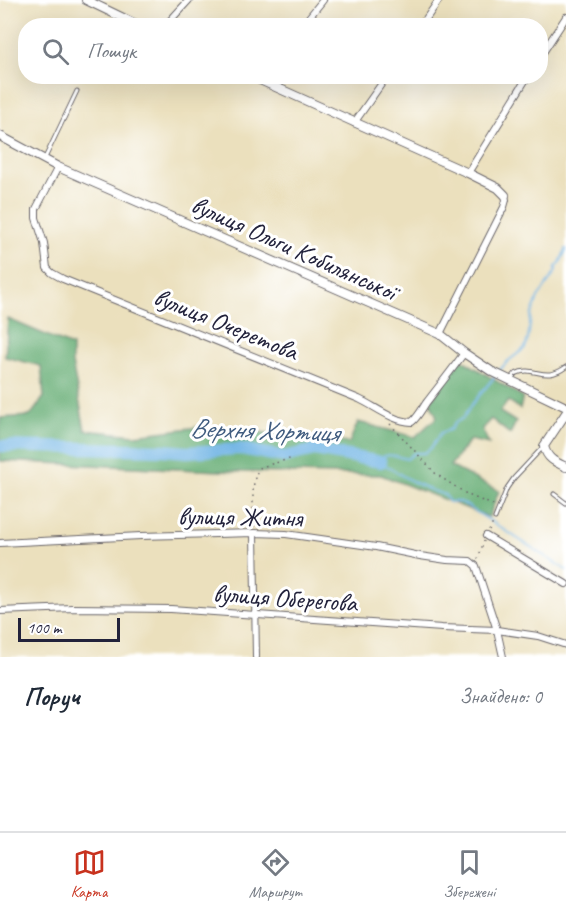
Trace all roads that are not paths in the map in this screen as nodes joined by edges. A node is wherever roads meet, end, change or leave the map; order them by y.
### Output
1 (86, 0) edge
2 (189, 0) edge
3 (323, 0) edge
4 (439, 0) edge
5 (566, 17) edge
6 (123, 18) edge
7 (172, 18) edge
8 (308, 18) edge
9 (427, 18) edge
10 (548, 45) edge
11 (269, 84) edge
12 (381, 84) edge
13 (523, 84) edge
14 (77, 91) dead end
15 (354, 123) junction
16 (0, 136) edge
17 (45, 160) junction
18 (58, 167) junction
19 (468, 173) junction
20 (505, 195) joint
21 (440, 334) junction
22 (464, 353) junction
23 (566, 367) edge
24 (508, 379) junction
25 (566, 407) edge
26 (566, 413) edge
27 (544, 446) junction
28 (566, 467) edge
29 (554, 494) dead end
30 (566, 503) edge
31 (495, 518) dead end
32 (254, 533) junction
33 (486, 536) road end
34 (0, 543) edge
35 (566, 584) edge
36 (0, 611) edge
37 (256, 615) junction
38 (496, 630) junction
39 (566, 645) edge
40 (256, 657) edge
41 (503, 657) edge

1 - 6 street
2 - 7 street
3 - 8 street
4 - 9 street
5 - 10 street
11 - 15 street
12 - 15 street
13 - 19 street
14 - 17 lane
15 - 19 street
16 - 17 street, вулиця Ольги Кобилянської
17 - 18 street, вулиця Ольги Кобилянської
18 - 21 street, вулиця Ольги Кобилянської
18 - 22 street, вулиця Очеретова
19 - 20 street
20 - 21 street
21 - 22 street, вулиця Ольги Кобилянської
22 - 24 street, вулиця Ольги Кобилянської
23 - 24 lane
24 - 25 street, вулиця Ольги Кобилянської
26 - 27 street
27 - 28 street
27 - 31 lane
29 - 30 lane
32 - 34 street, вулиця Житня
32 - 37 street
32 - 38 street, вулиця Житня
33 - 35 street
36 - 37 street, вулиця Оберегова
37 - 38 street, вулиця Оберегова
37 - 40 street
38 - 39 street, вулиця Оберегова
38 - 41 street

